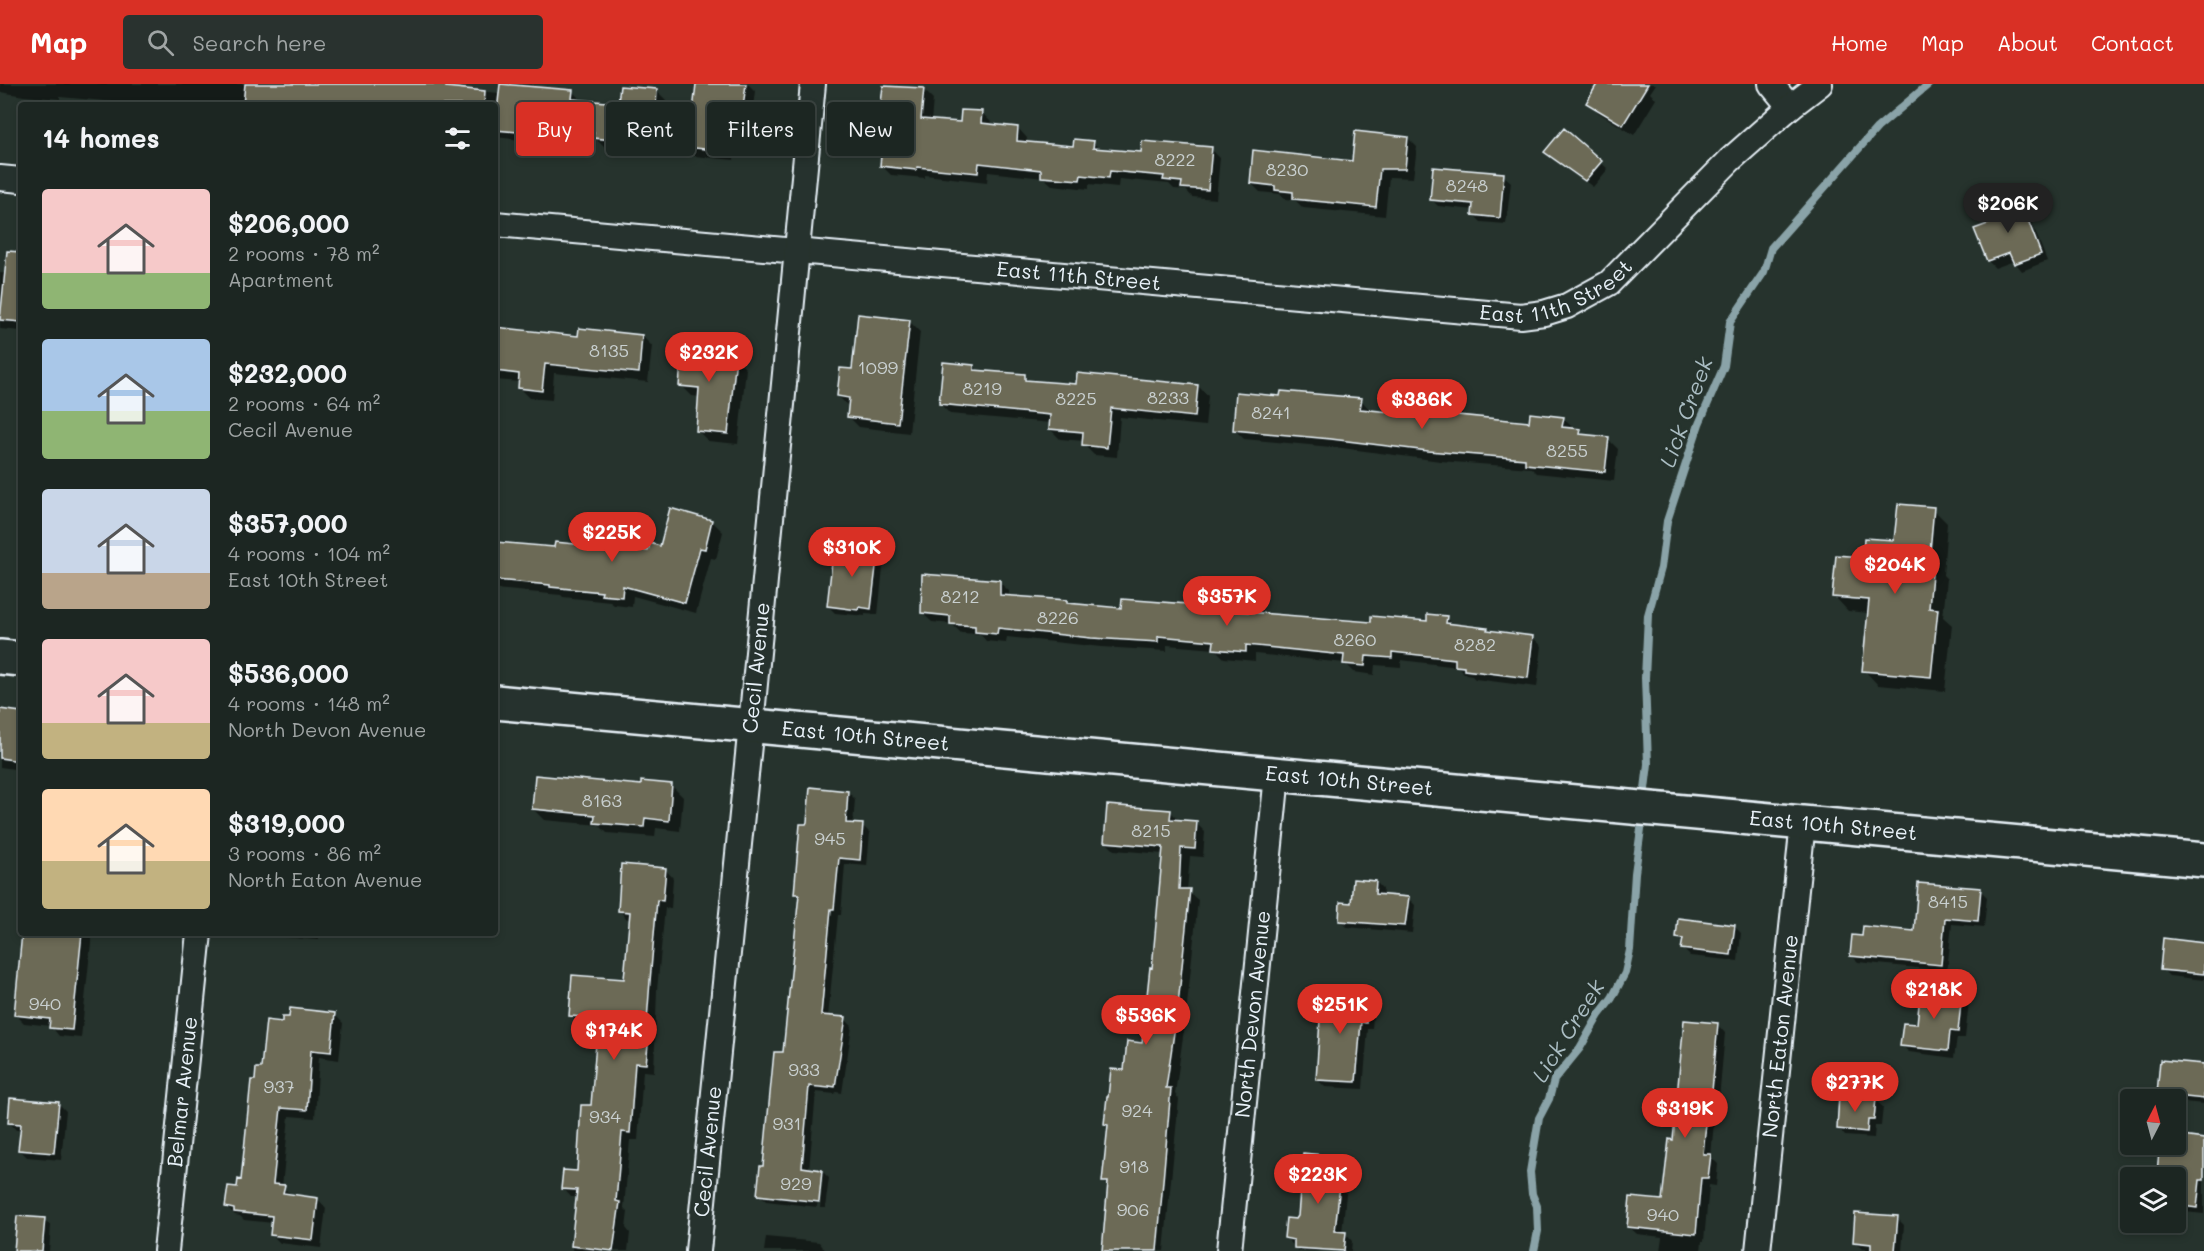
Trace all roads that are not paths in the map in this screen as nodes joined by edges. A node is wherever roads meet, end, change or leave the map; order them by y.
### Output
1 (813, 84) edge
2 (1771, 84) edge
3 (1820, 84) edge
4 (1790, 107) junction
5 (0, 178) edge
6 (18, 180) edge
7 (498, 224) edge
8 (797, 252) junction
9 (0, 657) edge
10 (18, 659) edge
11 (498, 702) edge
12 (752, 725) junction
13 (1277, 775) junction
14 (1803, 823) junction
15 (2204, 860) edge
16 (199, 936) edge
17 (166, 1251) edge
18 (698, 1251) edge
19 (1229, 1251) edge
20 (1758, 1251) edge

1 - 8 street, Cecil Avenue
2 - 4 street
3 - 4 street, East 11th Street
4 - 8 street, East 11th Street
5 - 6 street
7 - 8 street, East 11th Street
8 - 12 street, Cecil Avenue
9 - 10 main road
11 - 12 main road, East 10th Street
12 - 13 main road, East 10th Street
12 - 18 street, Cecil Avenue
13 - 14 main road, East 10th Street
13 - 19 street, North Devon Avenue
14 - 15 main road, East 10th Street
14 - 20 street, North Eaton Avenue
16 - 17 street, Belmar Avenue

